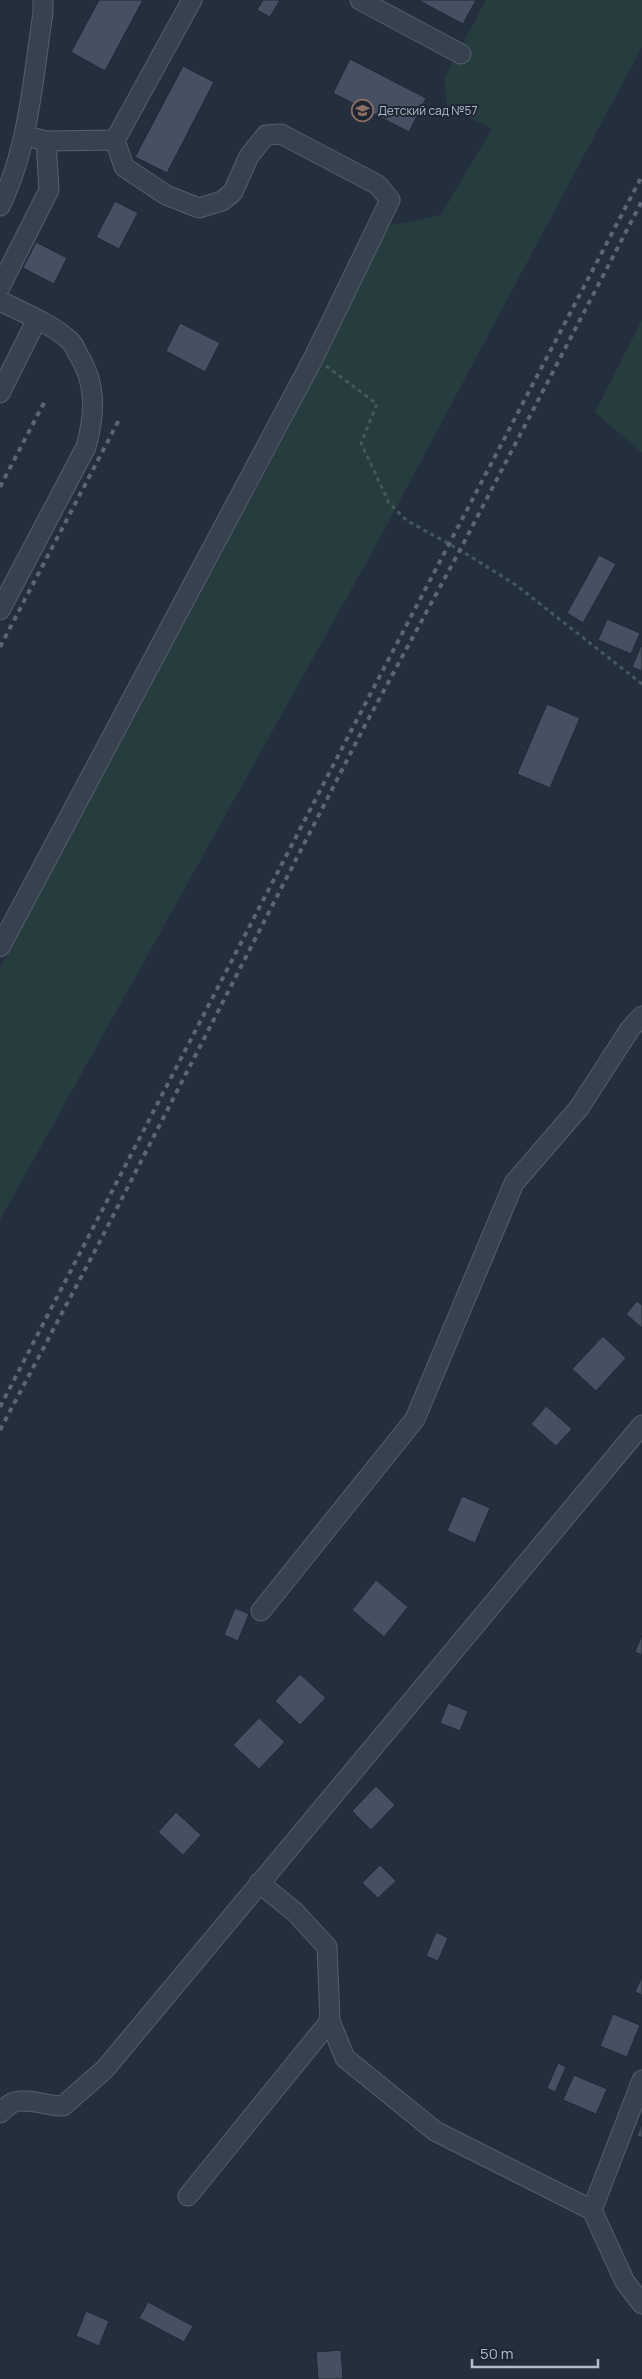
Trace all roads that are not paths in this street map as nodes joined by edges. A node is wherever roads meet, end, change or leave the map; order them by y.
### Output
1 (43, 0) edge
2 (192, 0) edge
3 (360, 0) edge
4 (461, 54) dead end
5 (23, 136) junction
6 (115, 140) junction
7 (46, 141) junction
8 (0, 206) edge
9 (0, 287) edge
10 (0, 301) edge
11 (37, 319) junction
12 (0, 393) edge
13 (0, 610) edge
14 (0, 947) edge
15 (642, 1016) edge
16 (642, 1424) edge
17 (261, 1612) dead end
18 (259, 1883) junction
19 (330, 2021) junction
20 (642, 2080) edge
21 (0, 2113) edge
22 (188, 2196) dead end
23 (592, 2210) junction
24 (642, 2304) edge

1 - 5 street
2 - 6 street
3 - 4 street
5 - 7 street
5 - 8 street
6 - 7 street
6 - 14 street
7 - 9 street
10 - 11 street
11 - 12 street
11 - 13 street
15 - 17 street
16 - 18 street
18 - 19 street
18 - 21 street
19 - 22 street
19 - 23 street
20 - 23 street
23 - 24 street

